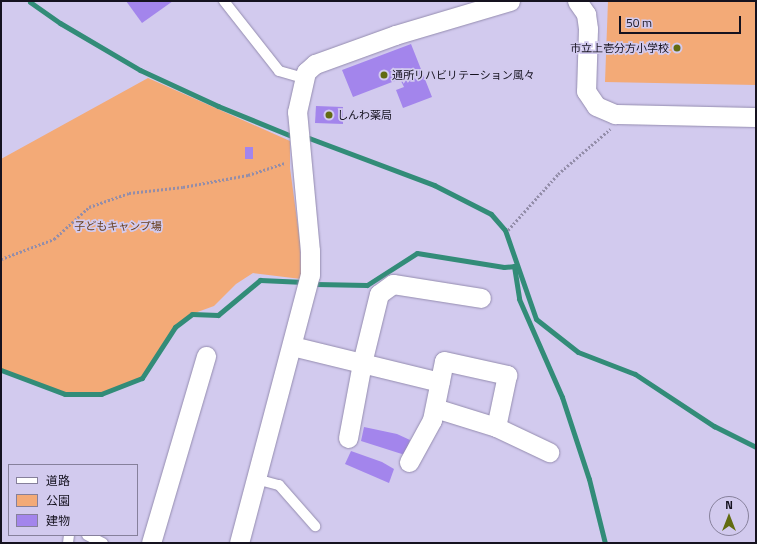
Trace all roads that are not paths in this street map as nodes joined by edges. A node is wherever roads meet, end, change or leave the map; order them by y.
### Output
1 (224, 1) edge
2 (510, 1) edge
3 (577, 1) edge
4 (304, 78) junction
5 (756, 117) edge
6 (481, 298) dead end
7 (292, 346) junction
8 (206, 356) dead end
9 (362, 363) junction
10 (440, 382) junction
11 (435, 408) junction
12 (496, 427) junction
13 (348, 438) dead end
14 (549, 452) dead end
15 (409, 462) dead end
16 (256, 479) junction
17 (315, 526) dead end
18 (90, 536) edge
19 (103, 543) edge
20 (150, 543) edge
21 (239, 543) edge

1 - 4 lane
2 - 4 street
3 - 5 street
4 - 7 street
6 - 9 street
7 - 9 street
7 - 16 street
8 - 20 street
9 - 10 street
9 - 13 street
10 - 11 street
10 - 12 street
11 - 12 street
11 - 15 street
12 - 14 street
16 - 17 lane
16 - 21 street
18 - 19 lane

